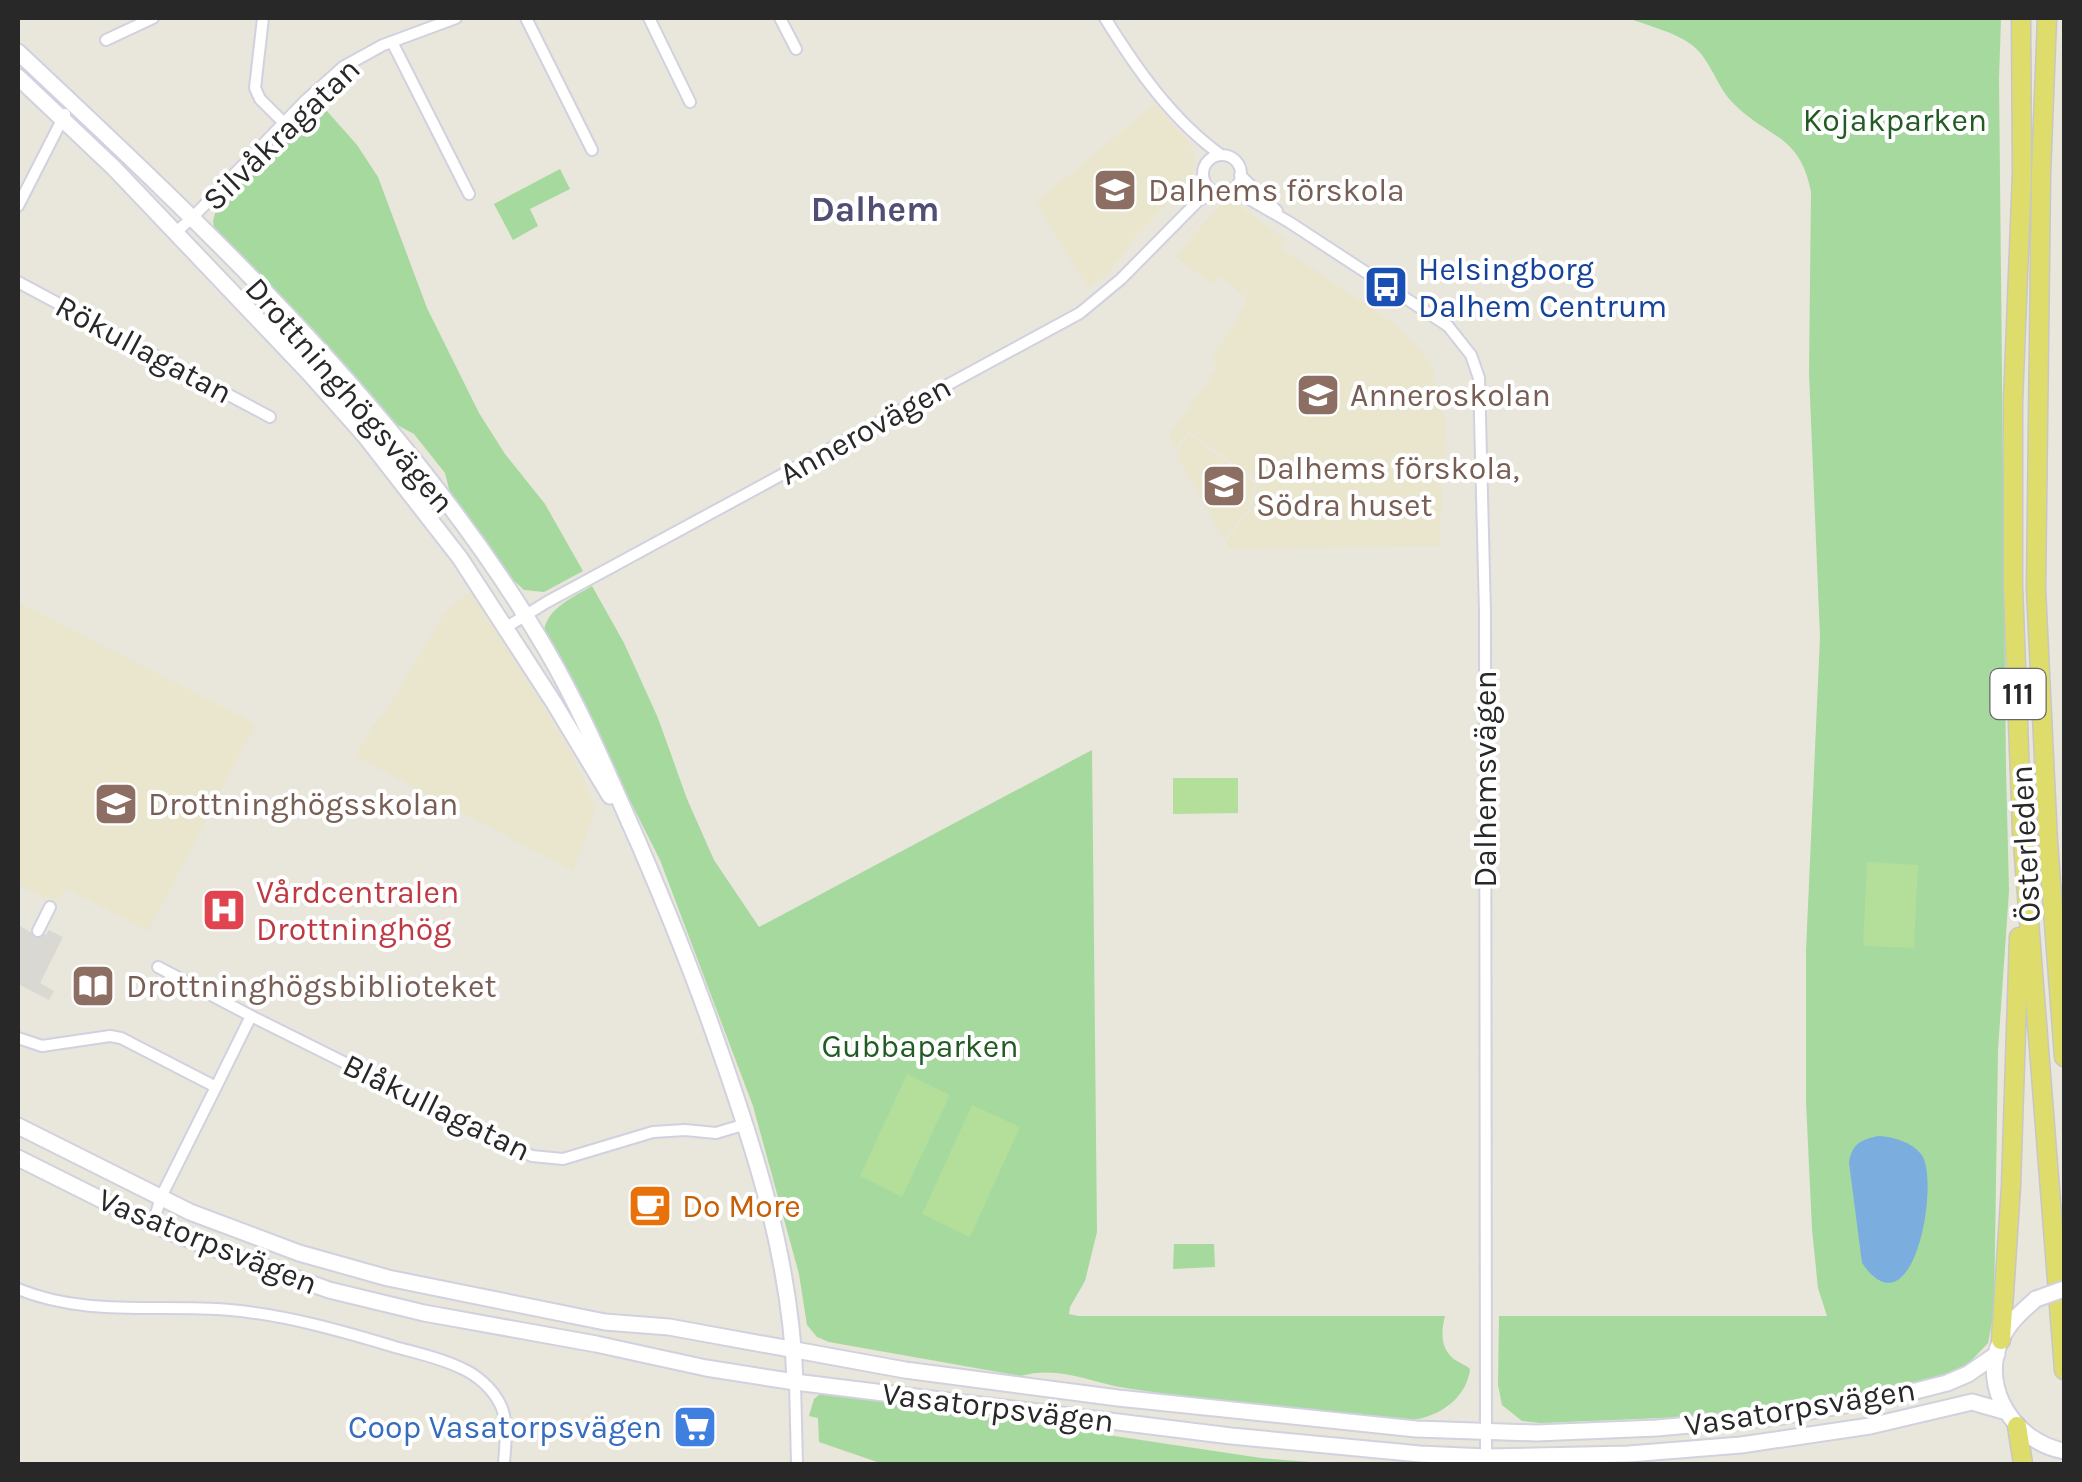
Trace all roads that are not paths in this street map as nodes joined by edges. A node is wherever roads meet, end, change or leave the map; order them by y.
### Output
1 (153, 18) edge
2 (263, 18) edge
3 (456, 18) edge
4 (526, 18) edge
5 (649, 18) edge
6 (780, 18) edge
7 (1105, 18) edge
8 (2022, 18) edge
9 (2048, 18) edge
10 (106, 40) dead end
11 (392, 42) junction
12 (796, 49) dead end
13 (18, 52) edge
14 (18, 78) edge
15 (690, 102) dead end
16 (72, 104) junction
17 (62, 118) junction
18 (284, 123) junction
19 (1198, 138) junction
20 (592, 150) dead end
21 (1221, 155) junction
22 (1205, 164) junction
23 (1240, 175) junction
24 (1204, 181) junction
25 (1232, 189) junction
26 (1218, 192) junction
27 (469, 194) dead end
28 (1200, 200) junction
29 (18, 206) edge
30 (192, 218) junction
31 (1289, 222) junction
32 (175, 233) junction
33 (18, 282) edge
34 (270, 416) dead end
35 (524, 616) junction
36 (506, 628) junction
37 (2022, 831) junction
38 (2048, 842) junction
39 (639, 844) junction
40 (50, 907) dead end
41 (38, 931) dead end
42 (2064, 934) edge
43 (158, 967) dead end
44 (251, 1016) junction
45 (18, 1038) edge
46 (2064, 1057) edge
47 (216, 1087) junction
48 (746, 1124) junction
49 (18, 1126) edge
50 (18, 1158) edge
51 (161, 1197) junction
52 (154, 1224) junction
53 (18, 1289) edge
54 (2064, 1289) edge
55 (1999, 1347) junction
56 (793, 1350) junction
57 (2064, 1370) edge
58 (795, 1382) junction
59 (2012, 1419) junction
60 (1486, 1432) junction
61 (2064, 1451) edge
62 (1486, 1460) edge
63 (504, 1464) edge
64 (797, 1464) edge
65 (2023, 1464) edge

1 - 10 street
2 - 18 street
3 - 11 street, Silvåkragatan
4 - 20 street
5 - 15 street
6 - 12 street
7 - 19 street
8 - 37 main road, Österleden / 111
9 - 38 main road, Österleden / 111
11 - 18 street, Silvåkragatan
11 - 27 street, Silvåkragatan
13 - 16 main road, Drottninghögsvägen
14 - 17 main road, Drottninghögsvägen
16 - 17 street
16 - 30 main road, Drottninghögsvägen
17 - 29 street
17 - 32 main road, Drottninghögsvägen
18 - 30 street, Silvåkragatan
19 - 21 street
19 - 22 street
21 - 22 street
21 - 23 street
22 - 24 street
23 - 25 street
23 - 31 street, Dalhemsvägen
24 - 26 street
24 - 28 street
25 - 26 street
25 - 31 street, Dalhemsvägen
26 - 28 street, Annerovägen
28 - 35 street, Annerovägen
30 - 32 street, Silvåkragatan
30 - 35 main road, Drottninghögsvägen
31 - 60 street, Dalhemsvägen
32 - 36 main road, Drottninghögsvägen
33 - 34 street, Rökullagatan
35 - 36 street, Annerovägen
35 - 39 main road, Drottninghögsvägen
36 - 39 main road, Drottninghögsvägen
37 - 55 main road
37 - 57 main road, Österleden / 111
38 - 42 main road
38 - 46 main road, Österleden / 111
39 - 48 main road, Drottninghögsvägen
40 - 41 street
43 - 44 street, Blåkullagatan
44 - 47 street
44 - 48 street, Blåkullagatan
45 - 47 street
47 - 51 street
48 - 56 main road, Drottninghögsvägen
49 - 51 main road, Vasatorpsvägen
50 - 52 main road, Vasatorpsvägen
51 - 52 street
51 - 56 main road, Vasatorpsvägen
52 - 58 main road, Vasatorpsvägen
53 - 63 street
54 - 55 main road, Vasatorpsvägen, bridge
55 - 59 main road
55 - 60 main road, Vasatorpsvägen
56 - 58 main road, Drottninghögsvägen
56 - 60 main road, Vasatorpsvägen
58 - 62 main road, Vasatorpsvägen
58 - 64 street
59 - 61 main road
59 - 62 main road, Vasatorpsvägen
59 - 65 main road
60 - 62 street, Dalhemsvägen

